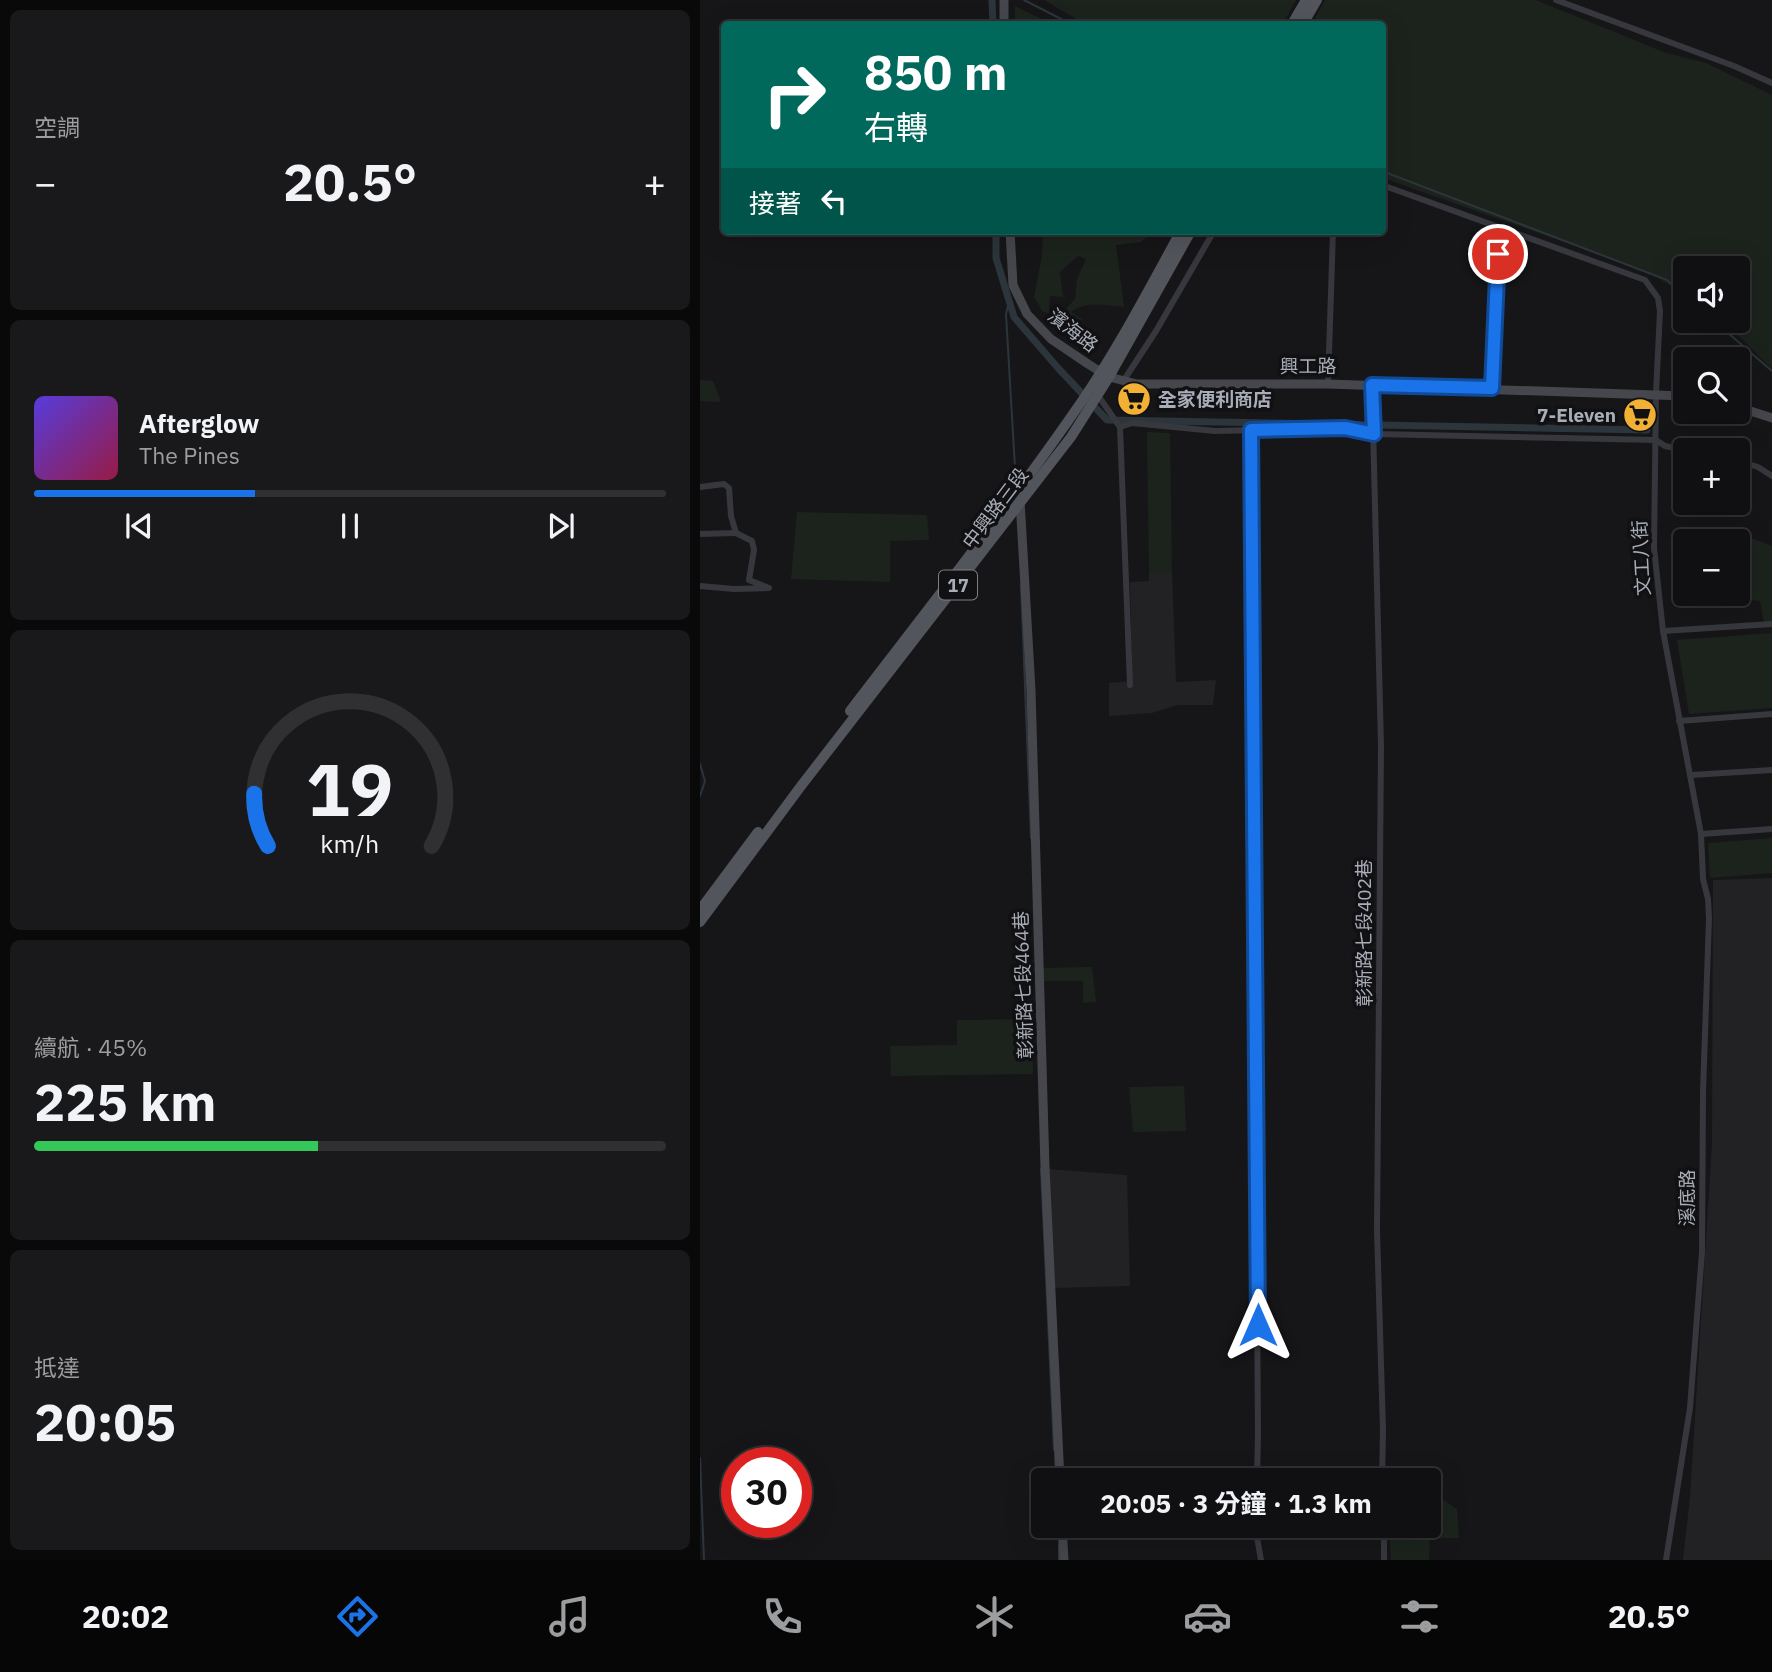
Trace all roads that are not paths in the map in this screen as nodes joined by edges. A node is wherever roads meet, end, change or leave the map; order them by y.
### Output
1 (1004, 0) edge
2 (1306, 0) edge
3 (1317, 0) edge
4 (1556, 0) edge
5 (1004, 21) edge
6 (1294, 21) edge
7 (1305, 21) edge
8 (1772, 83) edge
9 (1386, 186) edge
10 (1010, 235) edge
11 (1179, 235) edge
12 (1189, 235) edge
13 (1212, 235) edge
14 (1333, 235) edge
15 (1498, 254) dead end
16 (1105, 374) junction
17 (1124, 380) junction
18 (1328, 384) junction
19 (1372, 385) junction
20 (1492, 388) junction
21 (1656, 393) junction
22 (1097, 395) junction
23 (1673, 395) edge
24 (1750, 411) edge
25 (1772, 418) edge
26 (1119, 424) junction
27 (1251, 430) junction
28 (1374, 434) junction
29 (1656, 440) junction
30 (1673, 448) edge
31 (1750, 465) edge
32 (1772, 476) edge
33 (700, 487) edge
34 (1019, 489) junction
35 (1020, 505) junction
36 (736, 533) junction
37 (700, 534) edge
38 (700, 586) edge
39 (1772, 624) edge
40 (1663, 631) junction
41 (1130, 685) dead end
42 (1772, 714) edge
43 (1679, 721) junction
44 (1772, 770) edge
45 (1691, 775) junction
46 (1772, 829) edge
47 (1701, 835) junction
48 (700, 910) edge
49 (700, 922) edge
50 (1059, 1468) edge
51 (1257, 1468) edge
52 (1382, 1468) edge
53 (1063, 1538) edge
54 (1257, 1538) edge
55 (1384, 1538) edge
56 (1064, 1560) edge
57 (1261, 1560) edge
58 (1384, 1560) edge
59 (1666, 1560) edge

1 - 5 street
2 - 6 main road
3 - 7 main road
4 - 8 street
9 - 21 street, 文工八街
10 - 16 street, 濱海路
11 - 16 main road, 中興路三段 / 17
12 - 16 main road, 中興路三段 / 17
13 - 17 street
14 - 18 street
15 - 20 street
16 - 17 street, 興工路
16 - 22 main road, 中興路三段 / 17
17 - 18 street, 興工路
18 - 19 street, 興工路
19 - 20 street, 興工路
19 - 28 street, 彰新路七段402巷
20 - 21 street, 興工路
21 - 23 street, 興工路
21 - 29 street, 文工八街
22 - 26 street
22 - 34 main road, 中興路三段 / 17
22 - 35 main road, 中興路三段 / 17
24 - 25 street
26 - 27 street
26 - 41 street
27 - 28 street
27 - 51 street
28 - 29 street
28 - 52 street, 彰新路七段402巷
29 - 30 street
29 - 40 street, 文工八街
31 - 32 street
33 - 36 street
34 - 35 street, 彰新路七段464巷
34 - 48 main road, 中興路三段 / 17
35 - 49 main road, 中興路三段 / 17
35 - 50 street, 彰新路七段464巷
36 - 37 street
36 - 38 street
39 - 40 street
40 - 43 street, 文工八街
42 - 43 street
43 - 45 street, 文工八街
44 - 45 street
45 - 47 street, 文工八街
46 - 47 street
47 - 59 street, 溪底路
53 - 56 street
54 - 57 street
55 - 58 street

